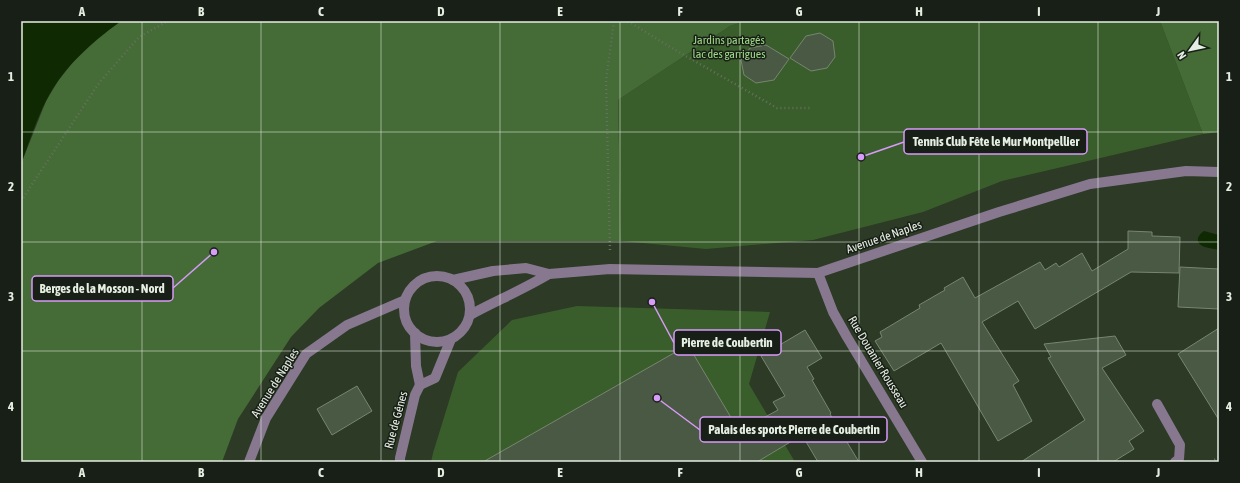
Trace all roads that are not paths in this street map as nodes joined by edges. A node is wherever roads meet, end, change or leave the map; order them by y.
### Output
1 (1219, 172) edge
2 (818, 273) junction
3 (549, 274) junction
4 (454, 280) junction
5 (405, 300) junction
6 (470, 315) junction
7 (415, 333) junction
8 (451, 339) junction
9 (420, 385) junction
10 (1157, 404) dead end
11 (249, 462) edge
12 (400, 462) edge
13 (922, 462) edge
14 (1176, 462) edge

1 - 2 street, Avenue de Naples
2 - 3 street, Avenue de Naples
2 - 13 street, Rue Douanier Rousseau
3 - 4 street, Avenue de Naples
3 - 6 street, Avenue de Naples
4 - 5 street
4 - 6 street
5 - 7 street
5 - 11 street, Avenue de Naples
6 - 8 street
7 - 8 street
7 - 9 street, Rue de Gênes
8 - 9 street, Rue de Gênes
9 - 12 street, Rue de Gênes
10 - 14 street

